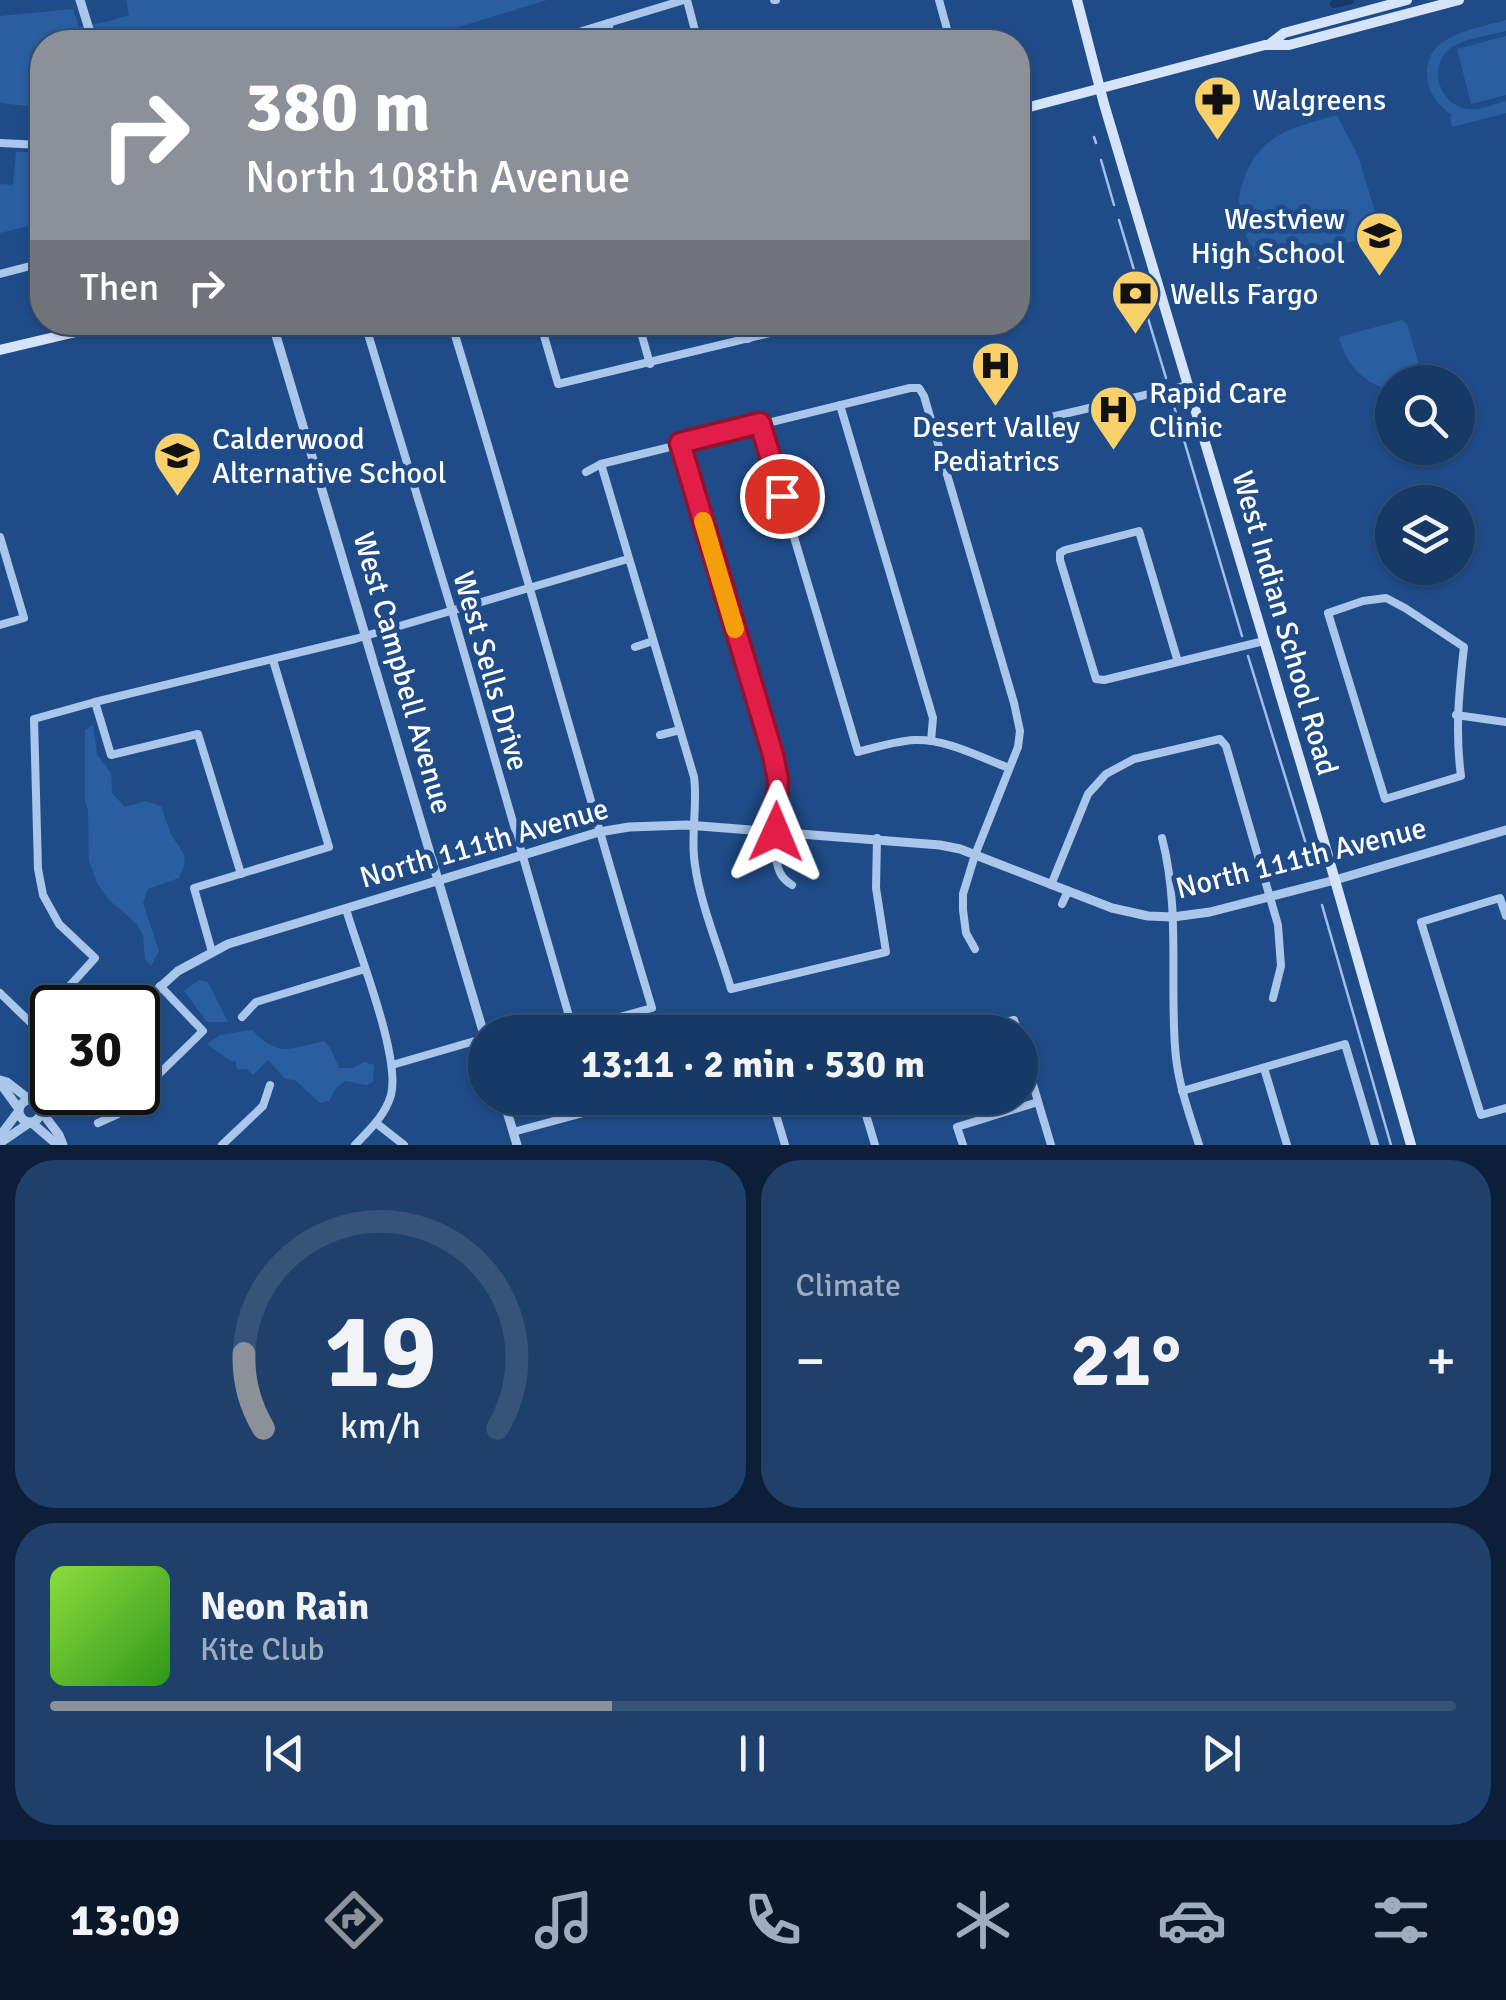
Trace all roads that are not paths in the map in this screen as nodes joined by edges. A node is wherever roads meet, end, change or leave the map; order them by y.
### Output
1 (80, 0) edge
2 (686, 0) edge
3 (939, 0) edge
4 (1077, 0) edge
5 (1408, 0) edge
6 (1458, 0) edge
7 (608, 23) junction
8 (90, 30) edge
9 (585, 30) edge
10 (609, 30) edge
11 (695, 30) edge
12 (946, 30) edge
13 (1270, 44) junction
14 (1100, 90) junction
15 (1030, 107) edge
16 (0, 143) edge
17 (30, 144) edge
18 (30, 266) edge
19 (0, 274) edge
20 (63, 335) edge
21 (276, 335) edge
22 (372, 335) edge
23 (455, 335) edge
24 (544, 335) edge
25 (642, 335) edge
26 (747, 335) edge
27 (764, 335) edge
28 (748, 339) junction
29 (0, 350) edge
30 (650, 364) junction
31 (1188, 385) junction
32 (840, 405) junction
33 (1034, 421) dead end
34 (760, 423) junction
35 (680, 443) junction
36 (600, 464) junction
37 (586, 472) dead end
38 (0, 537) edge
39 (628, 560) junction
40 (531, 588) junction
41 (452, 611) junction
42 (0, 625) edge
43 (367, 636) junction
44 (653, 641) junction
45 (1264, 641) junction
46 (634, 647) dead end
47 (273, 660) junction
48 (1178, 662) junction
49 (95, 702) junction
50 (1456, 715) junction
51 (1506, 722) edge
52 (680, 730) junction
53 (660, 735) dead end
54 (930, 741) junction
55 (1009, 768) junction
56 (1094, 769) dead end
57 (1102, 777) junction
58 (695, 826) junction
59 (1506, 830) edge
60 (598, 832) junction
61 (776, 832) junction
62 (877, 838) junction
63 (1162, 838) dead end
64 (975, 855) junction
65 (521, 856) junction
66 (240, 874) junction
67 (1335, 880) junction
68 (438, 881) junction
69 (1051, 884) junction
70 (792, 885) dead end
71 (1068, 892) junction
72 (1270, 897) junction
73 (1062, 904) dead end
74 (346, 909) junction
75 (1173, 916) junction
76 (1506, 916) edge
77 (975, 949) dead end
78 (212, 952) junction
79 (365, 969) junction
80 (160, 986) joint
81 (0, 992) edge
82 (1273, 998) dead end
83 (478, 1015) edge
84 (568, 1015) edge
85 (627, 1015) edge
86 (242, 1017) dead end
87 (468, 1043) edge
88 (392, 1066) junction
89 (1264, 1068) junction
90 (160, 1072) edge
91 (0, 1082) edge
92 (270, 1085) dead end
93 (1182, 1091) junction
94 (30, 1099) edge
95 (30, 1100) edge
96 (1038, 1102) edge
97 (1506, 1108) edge
98 (19, 1111) junction
99 (39, 1115) edge
100 (44, 1115) edge
101 (116, 1115) edge
102 (508, 1115) edge
103 (576, 1115) edge
104 (776, 1115) edge
105 (866, 1115) edge
106 (996, 1115) edge
107 (98, 1122) dead end
108 (30, 1123) junction
109 (376, 1123) junction
110 (513, 1132) junction
111 (0, 1140) edge
112 (62, 1144) edge
113 (222, 1145) edge
114 (355, 1145) edge
115 (404, 1145) edge
116 (517, 1145) edge
117 (785, 1145) edge
118 (875, 1145) edge
119 (963, 1145) edge
120 (1051, 1145) edge
121 (1198, 1145) edge
122 (1287, 1145) edge
123 (1374, 1145) edge
124 (1411, 1145) edge

1 - 8 street
2 - 7 street
2 - 11 street
3 - 12 street
4 - 14 main road, West Indian School Road
5 - 13 main road
6 - 13 main road
7 - 9 street
7 - 10 street
13 - 14 main road
14 - 15 main road
14 - 31 main road, West Indian School Road
16 - 17 street
18 - 19 street
20 - 29 main road
21 - 43 street, West Campbell Avenue
22 - 41 street, West Sells Drive
23 - 40 street
24 - 30 street
25 - 30 street
26 - 28 street
27 - 28 street
28 - 30 street
31 - 33 street
31 - 45 main road, West Indian School Road
32 - 34 street
32 - 54 street
32 - 55 street
34 - 35 street
34 - 54 street
35 - 36 street
35 - 61 street
36 - 37 street
36 - 39 street
38 - 42 street
39 - 40 street
39 - 44 street
40 - 41 street
40 - 60 street
41 - 43 street
41 - 65 street, West Sells Drive
43 - 47 street
43 - 68 street, West Campbell Avenue
44 - 46 street
44 - 52 street
45 - 48 street
45 - 67 main road, West Indian School Road
47 - 49 street
47 - 66 street
48 - 48 street
49 - 66 street
49 - 81 street
50 - 50 street
50 - 51 street
52 - 53 street
52 - 58 street
54 - 55 street
55 - 64 street
56 - 57 street
57 - 69 street
57 - 72 street
58 - 60 street, North 111th Avenue
58 - 61 street, North 111th Avenue
58 - 62 street
59 - 67 street, North 111th Avenue
60 - 65 street, North 111th Avenue
60 - 85 street
61 - 62 street, North 111th Avenue
61 - 70 street
62 - 64 street, North 111th Avenue
63 - 75 street
64 - 69 street, North 111th Avenue
64 - 77 street
65 - 68 street, North 111th Avenue
65 - 84 street, West Sells Drive
66 - 78 street
67 - 72 street, North 111th Avenue
67 - 124 main road, West Indian School Road
68 - 74 street, North 111th Avenue
68 - 83 street, West Campbell Avenue
69 - 71 street, North 111th Avenue
71 - 73 street
71 - 75 street, North 111th Avenue
72 - 75 street, North 111th Avenue
72 - 82 street
74 - 78 street, North 111th Avenue
74 - 79 street
75 - 93 street
76 - 97 street
78 - 80 street, North 111th Avenue
79 - 86 street
79 - 88 street
80 - 90 street
87 - 88 street
88 - 109 street
89 - 93 street
89 - 122 street
89 - 123 street
91 - 94 street
91 - 98 street
92 - 113 street
93 - 121 street
95 - 98 street
96 - 120 street
98 - 108 street
98 - 111 street
99 - 108 street
100 - 112 street
101 - 107 street
102 - 110 street
103 - 110 street
104 - 117 street
105 - 118 street
106 - 119 street
108 - 111 street
108 - 112 street
109 - 114 street
109 - 115 street
110 - 116 street

